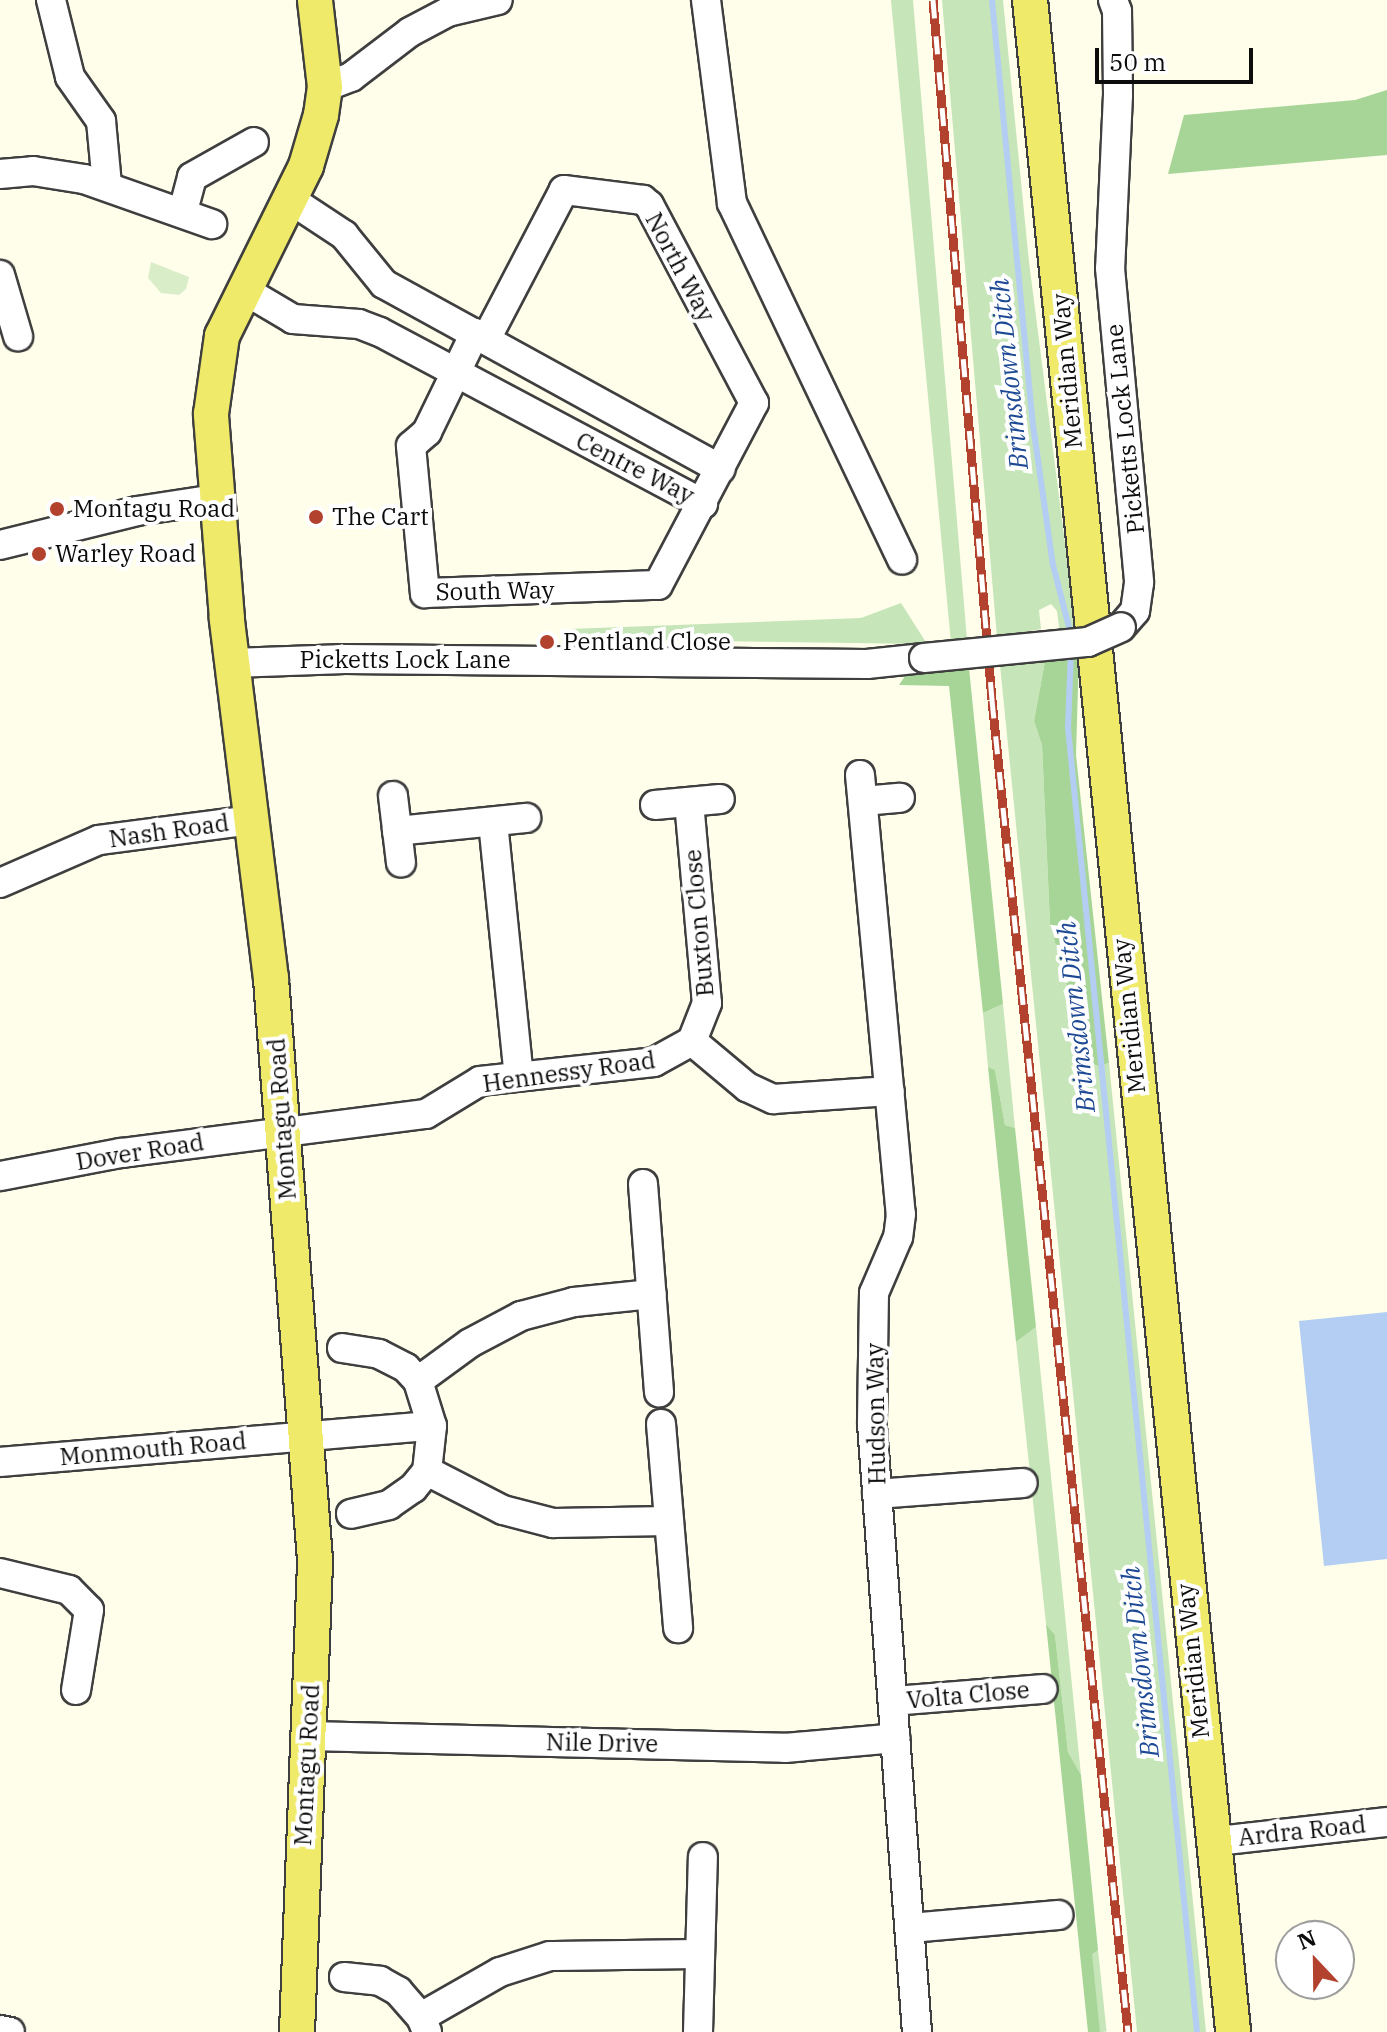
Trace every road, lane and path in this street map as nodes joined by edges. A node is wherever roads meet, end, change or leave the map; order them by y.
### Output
1 (51, 0) edge
2 (315, 0) edge
3 (498, 0) edge
4 (706, 0) edge
5 (1030, 0) edge
6 (1113, 0) edge
7 (325, 87) junction
8 (254, 142) dead end
9 (0, 174) edge
10 (107, 185) junction
11 (291, 200) junction
12 (183, 211) junction
13 (212, 224) dead end
14 (0, 275) edge
15 (244, 290) junction
16 (18, 336) dead end
17 (480, 336) junction
18 (454, 374) junction
19 (720, 469) junction
20 (215, 499) junction
21 (703, 504) junction
22 (0, 545) edge
23 (902, 560) dead end
24 (232, 663) junction
25 (393, 796) dead end
26 (900, 798) dead end
27 (720, 799) dead end
28 (689, 802) junction
29 (655, 805) dead end
30 (526, 818) dead end
31 (251, 820) junction
32 (493, 822) junction
33 (397, 831) junction
34 (401, 863) dead end
35 (0, 883) edge
36 (692, 1041) junction
37 (519, 1076) junction
38 (890, 1091) junction
39 (281, 1130) junction
40 (0, 1176) edge
41 (643, 1184) dead end
42 (652, 1294) junction
43 (342, 1348) dead end
44 (418, 1381) junction
45 (659, 1392) dead end
46 (661, 1424) dead end
47 (432, 1426) junction
48 (306, 1435) junction
49 (0, 1462) edge
50 (427, 1471) junction
51 (1023, 1483) dead end
52 (877, 1494) junction
53 (351, 1514) dead end
54 (669, 1521) junction
55 (0, 1573) edge
56 (678, 1628) dead end
57 (1043, 1689) dead end
58 (76, 1690) dead end
59 (893, 1701) junction
60 (309, 1736) junction
61 (896, 1738) junction
62 (1387, 1822) edge
63 (1217, 1841) junction
64 (703, 1857) dead end
65 (1058, 1915) dead end
66 (910, 1928) junction
67 (700, 1954) junction
68 (344, 1977) dead end
69 (424, 2024) edge
70 (0, 2030) edge
71 (10, 2032) edge
72 (297, 2032) edge
73 (698, 2032) edge
74 (917, 2032) edge
75 (1233, 2032) edge

1 - 10 street
2 - 7 main road, Montagu Road
3 - 7 street
4 - 23 street
5 - 63 main road, Meridian Way
6 - 24 street, Picketts Lock Lane, bridge
7 - 11 main road, Montagu Road
8 - 12 street
9 - 10 street
10 - 12 street
11 - 15 main road, Montagu Road
11 - 17 street, Centre Way
12 - 13 street
14 - 16 street
15 - 18 street, Centre Way
15 - 20 main road, Montagu Road
17 - 18 street
17 - 19 street, Centre Way
17 - 19 street, North Way
18 - 21 street, Centre Way
18 - 21 street, South Way
19 - 21 street, Centre Way
20 - 22 street
20 - 24 main road, Montagu Road
24 - 31 main road, Montagu Road
25 - 33 street
26 - 38 street, Hudson Way
27 - 28 street
28 - 29 street
28 - 36 street, Buxton Close
30 - 32 street
31 - 35 street, Nash Road
31 - 39 main road, Montagu Road
32 - 33 street
32 - 37 street
33 - 34 street
36 - 37 street, Hennessy Road
36 - 38 street
37 - 39 street, Hennessy Road
38 - 52 street, Hudson Way
39 - 40 street, Dover Road
39 - 48 main road, Montagu Road
41 - 42 street
42 - 44 street
42 - 45 street
43 - 44 street
44 - 47 street
46 - 54 street
47 - 48 street, Monmouth Road
47 - 50 street
48 - 49 street, Monmouth Road
48 - 60 main road, Montagu Road
50 - 53 street
50 - 54 street
51 - 52 street
52 - 59 street, Hudson Way
54 - 56 street
55 - 58 street
57 - 59 street, Volta Close
59 - 61 street, Hudson Way
60 - 61 street, Nile Drive
60 - 72 main road, Montagu Road
61 - 66 street, Hudson Way
62 - 63 street, Ardra Road
63 - 75 main road, Meridian Way
64 - 67 street
65 - 66 street
66 - 74 street, Hudson Way
67 - 69 street
67 - 73 street
68 - 69 street
70 - 71 street

